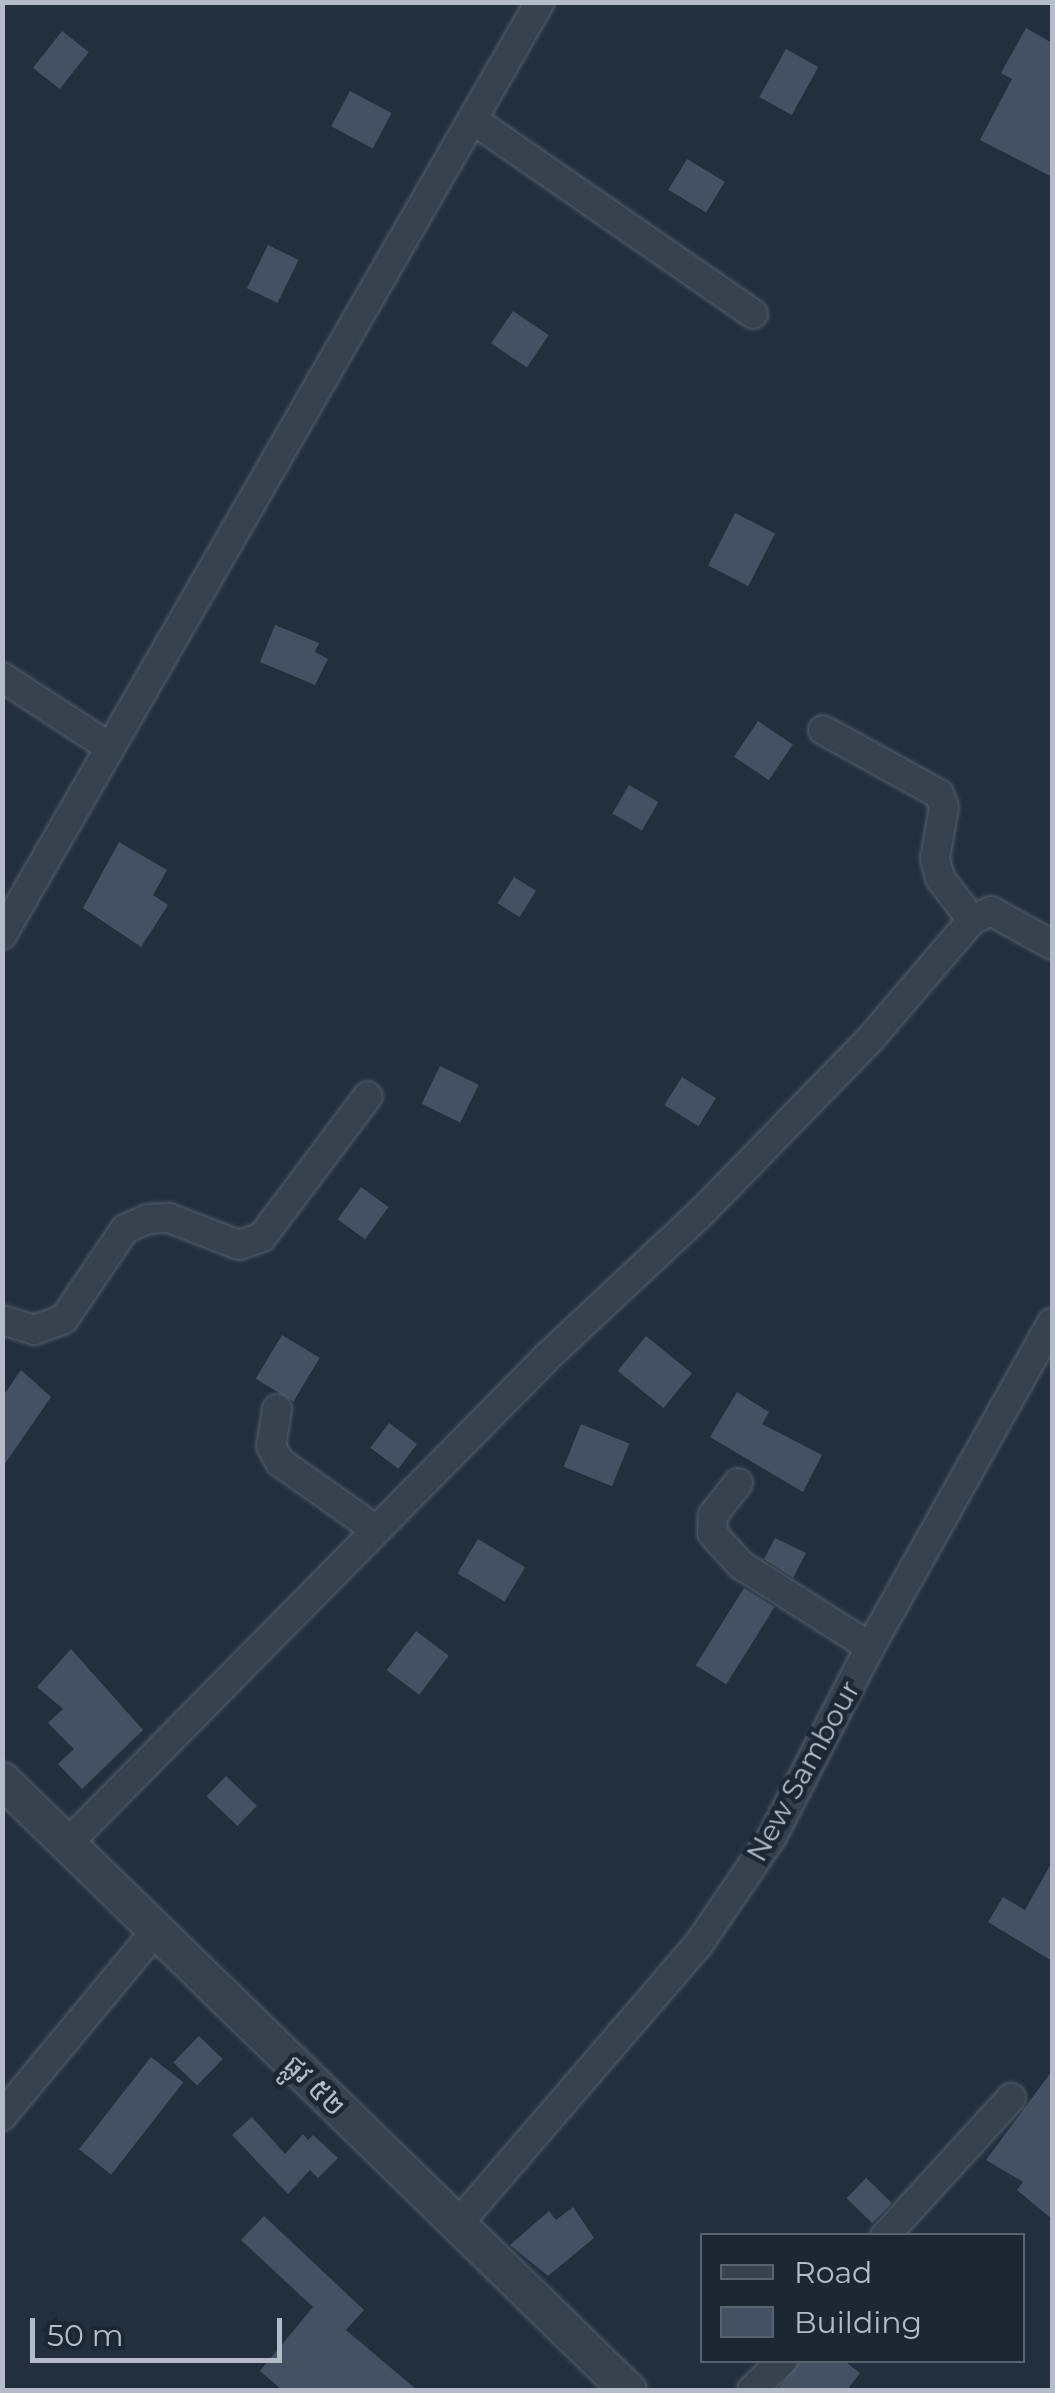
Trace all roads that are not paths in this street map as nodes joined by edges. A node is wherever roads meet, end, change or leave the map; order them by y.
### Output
1 (540, 2) edge
2 (476, 122) junction
3 (753, 314) dead end
4 (2, 677) edge
5 (823, 730) dead end
6 (108, 747) junction
7 (972, 920) junction
8 (2, 935) edge
9 (1052, 944) edge
10 (368, 1096) dead end
11 (2, 1320) edge
12 (1052, 1323) edge
13 (1046, 1353) edge
14 (277, 1410) dead end
15 (738, 1483) dead end
16 (376, 1530) junction
17 (870, 1647) junction
18 (2, 1780) edge
19 (66, 1844) junction
20 (157, 1929) junction
21 (1012, 2098) dead end
22 (2, 2116) edge
23 (457, 2225) junction
24 (888, 2233) edge
25 (780, 2363) edge
26 (628, 2390) edge
27 (752, 2390) edge

1 - 2 street
2 - 3 street
2 - 6 street
4 - 6 street
5 - 7 street
6 - 8 street
7 - 9 street
7 - 16 street
10 - 11 street
12 - 13 street, New Sambour
13 - 17 street, New Sambour
14 - 16 street
15 - 17 street
16 - 19 street
17 - 23 street, New Sambour
18 - 19 street, ផ្លូវ ៥២
19 - 20 street, ផ្លូវ ៥២
20 - 22 street
20 - 23 street, ផ្លូវ ៥២
21 - 24 street
23 - 26 street, ផ្លូវ ៥២
25 - 27 street

